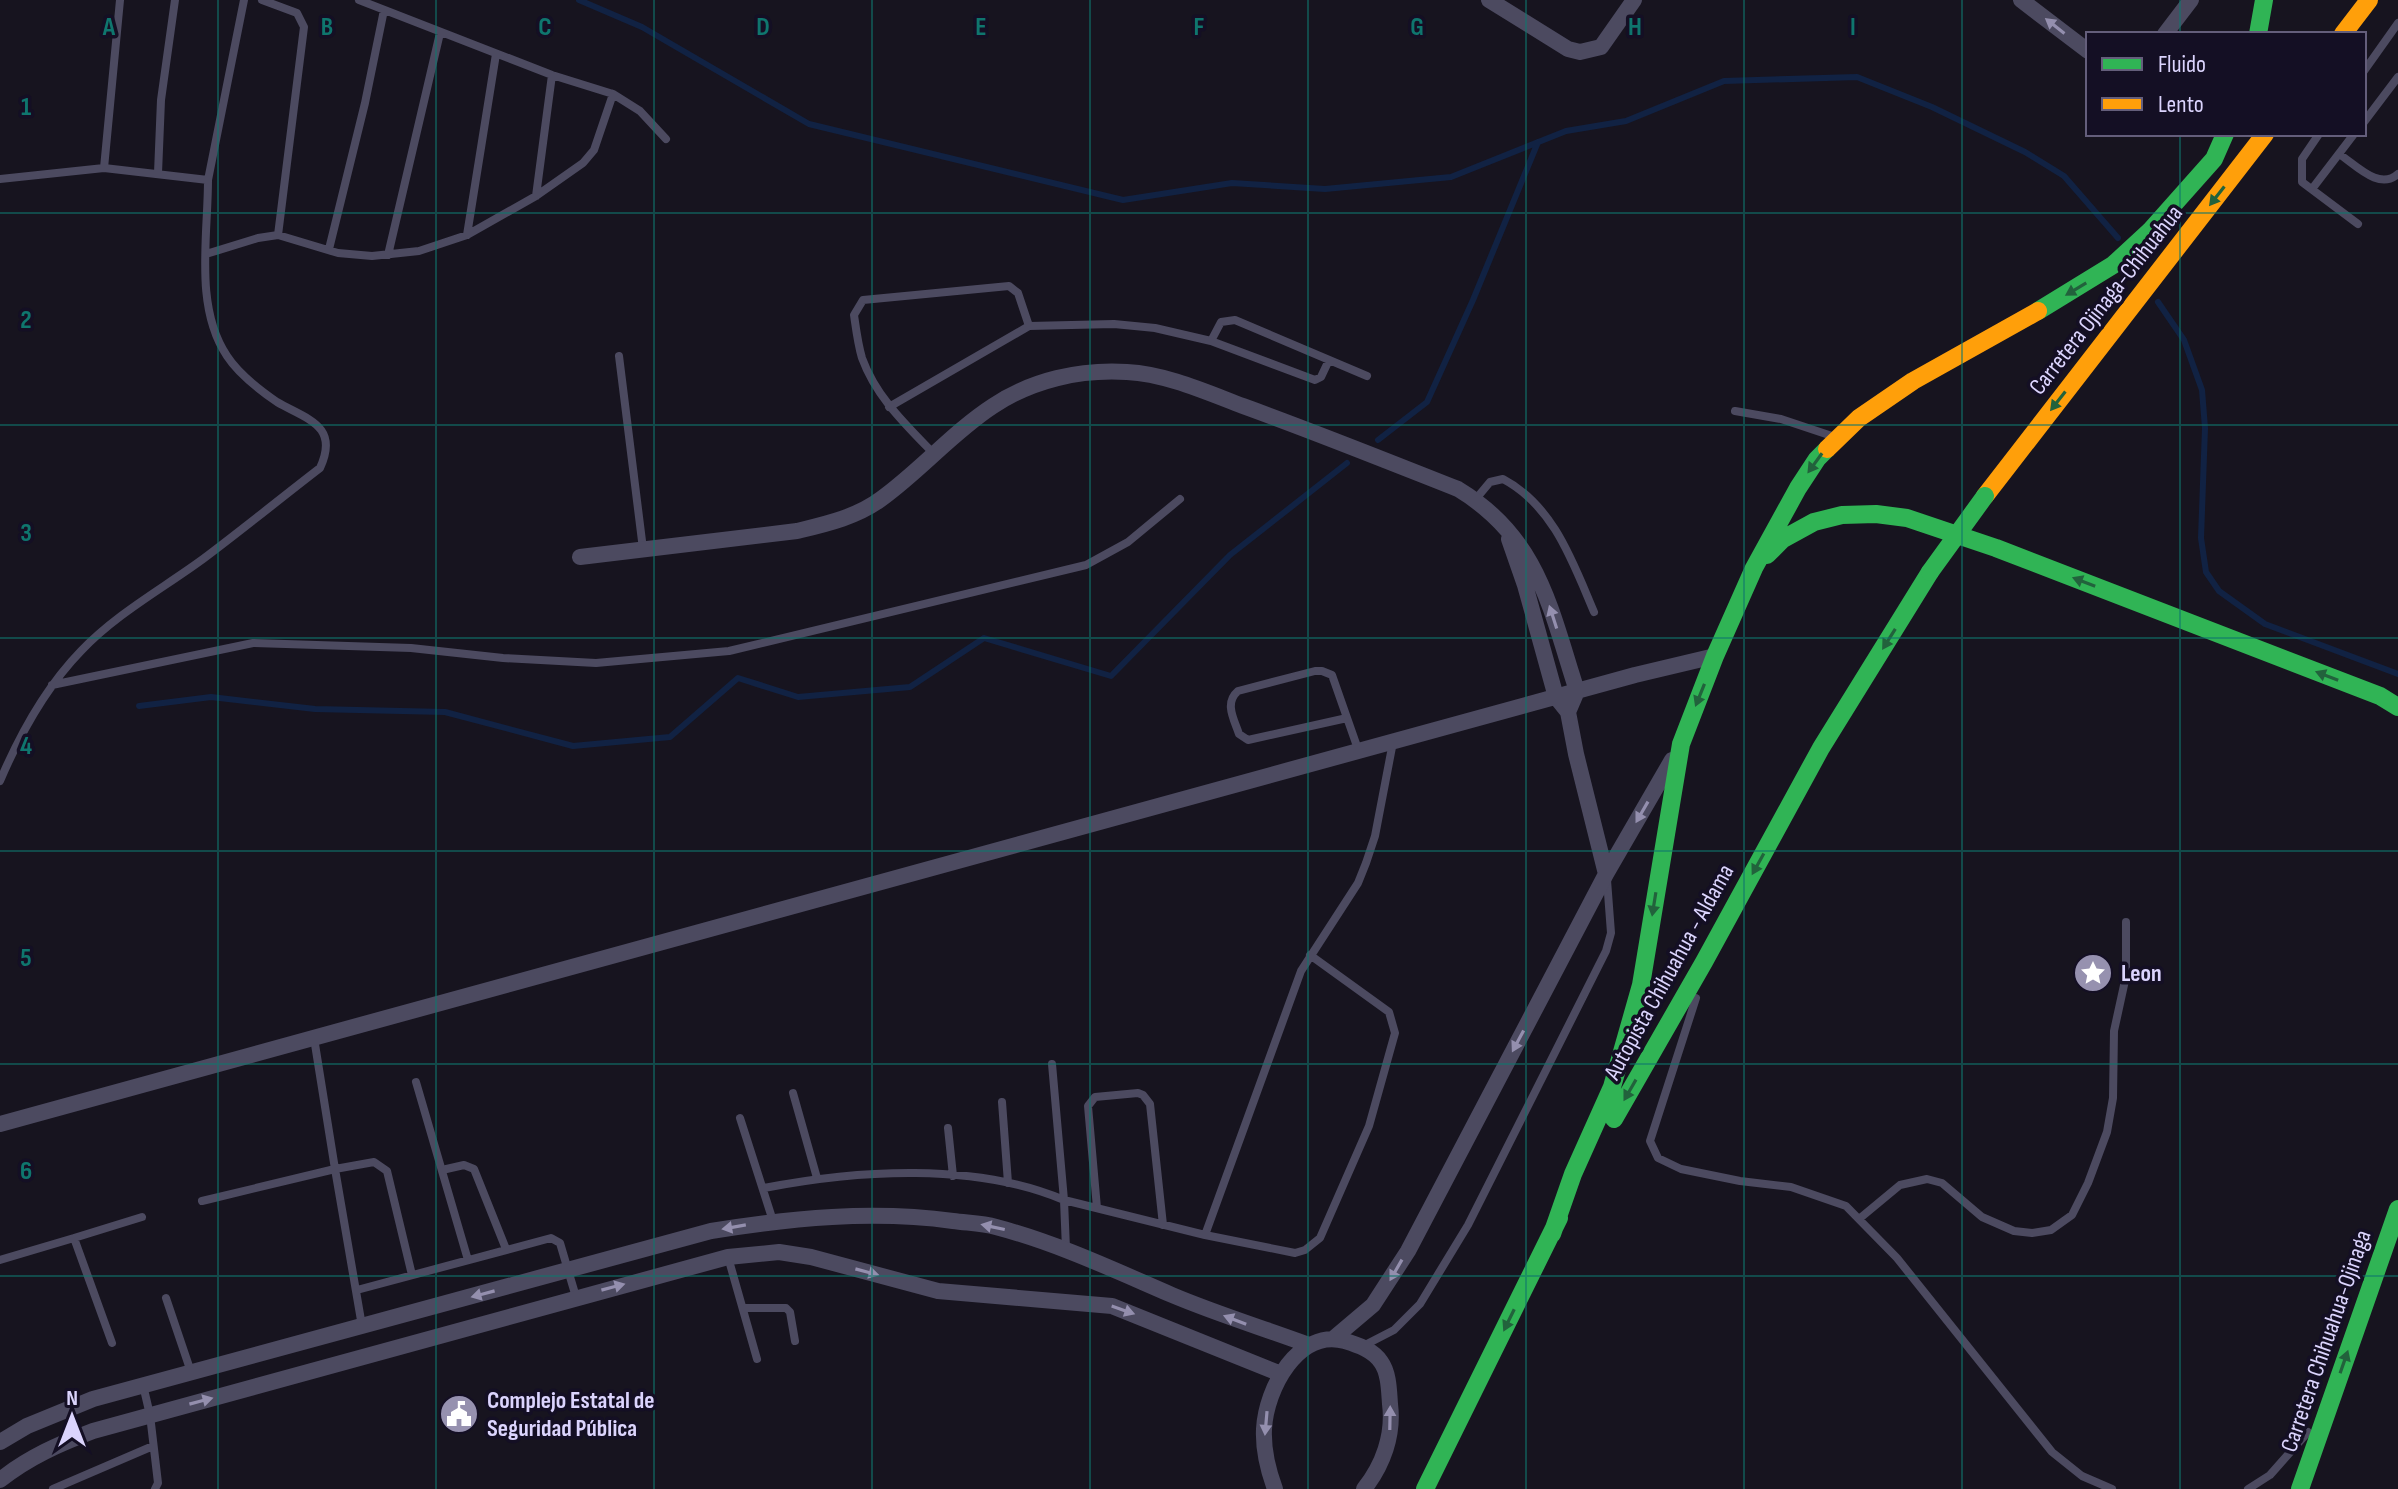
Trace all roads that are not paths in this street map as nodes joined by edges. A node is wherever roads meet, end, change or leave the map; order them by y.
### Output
1 (120, 0) edge
2 (175, 0) edge
3 (244, 0) edge
4 (262, 0) edge
5 (359, 0) edge
6 (1489, 0) edge
7 (1634, 0) edge
8 (2021, 0) edge
9 (2191, 0) edge
10 (2264, 0) edge
11 (2369, 0) edge
12 (384, 10) junction
13 (2398, 23) edge
14 (2167, 32) edge
15 (2258, 32) edge
16 (2345, 32) edge
17 (440, 33) junction
18 (2086, 49) edge
19 (496, 54) junction
20 (2366, 68) edge
21 (552, 75) junction
22 (2398, 77) edge
23 (613, 94) junction
24 (2366, 119) edge
25 (2224, 136) edge
26 (2263, 136) edge
27 (2318, 136) edge
28 (2352, 136) edge
29 (666, 139) dead end
30 (2339, 154) junction
31 (104, 168) junction
32 (158, 173) junction
33 (2398, 174) edge
34 (0, 179) edge
35 (208, 180) junction
36 (2312, 189) junction
37 (536, 196) junction
38 (2358, 224) dead end
39 (278, 235) junction
40 (467, 235) junction
41 (329, 249) junction
42 (206, 254) junction
43 (388, 255) junction
44 (1029, 326) junction
45 (1211, 341) junction
46 (619, 356) dead end
47 (1329, 360) junction
48 (1367, 376) dead end
49 (889, 407) junction
50 (1735, 411) dead end
51 (1837, 437) junction
52 (934, 455) junction
53 (1985, 496) joint
54 (1180, 499) dead end
55 (1475, 500) junction
56 (1505, 526) junction
57 (643, 549) junction
58 (580, 557) dead end
59 (1754, 568) junction
60 (1594, 612) dead end
61 (1715, 656) junction
62 (52, 685) junction
63 (1577, 691) junction
64 (1556, 697) junction
65 (2398, 707) edge
66 (1568, 712) junction
67 (1347, 718) junction
68 (1394, 741) junction
69 (1681, 744) junction
70 (1359, 752) junction
71 (0, 781) edge
72 (1606, 874) junction
73 (2126, 922) dead end
74 (1310, 955) junction
75 (1704, 962) junction
76 (314, 1038) junction
77 (1052, 1064) dead end
78 (416, 1082) dead end
79 (793, 1093) dead end
80 (1002, 1102) dead end
81 (740, 1118) dead end
82 (0, 1124) edge
83 (948, 1128) dead end
84 (335, 1169) junction
85 (442, 1170) junction
86 (953, 1176) junction
87 (817, 1178) junction
88 (1008, 1183) junction
89 (764, 1188) junction
90 (1064, 1200) junction
91 (202, 1201) dead end
92 (1097, 1208) junction
93 (2398, 1209) edge
94 (142, 1217) dead end
95 (1859, 1219) junction
96 (773, 1221) junction
97 (1163, 1225) junction
98 (1552, 1234) junction
99 (1205, 1235) junction
100 (74, 1238) junction
101 (506, 1249) junction
102 (1066, 1249) junction
103 (728, 1257) junction
104 (0, 1260) edge
105 (468, 1260) junction
106 (569, 1271) junction
107 (412, 1275) junction
108 (357, 1290) junction
109 (576, 1297) junction
110 (166, 1298) dead end
111 (744, 1308) junction
112 (362, 1326) junction
113 (1334, 1338) junction
114 (795, 1341) dead end
115 (112, 1343) dead end
116 (1309, 1345) junction
117 (1363, 1346) junction
118 (757, 1359) dead end
119 (191, 1372) junction
120 (1281, 1374) junction
121 (143, 1385) junction
122 (2329, 1407) junction
123 (150, 1415) junction
124 (0, 1442) edge
125 (153, 1446) junction
126 (0, 1480) edge
127 (53, 1489) edge
128 (155, 1489) edge
129 (1275, 1489) edge
130 (1364, 1489) edge
131 (1425, 1489) edge
132 (2112, 1489) edge
133 (2248, 1489) edge
134 (2300, 1489) edge

1 - 31 lane
2 - 32 lane
3 - 35 lane
4 - 39 lane
5 - 12 lane
6 - 7 street
18 -> 8 street
9 - 14 street
10 - 15 highway
11 - 16 highway
12 - 17 lane
12 - 41 lane
13 - 20 lane
17 - 19 lane
17 - 43 lane
19 - 21 lane
19 - 40 lane
21 - 23 lane
21 - 37 lane
22 - 24 lane
23 - 29 lane
23 - 37 lane
25 -> 51 highway
26 -> 53 highway, Carretera Ojinaga-Chihuahua
27 - 36 lane
28 - 30 lane
30 - 33 lane
30 - 36 lane
31 - 32 lane
31 - 34 lane
32 - 35 lane
35 - 42 lane
36 - 38 lane
37 - 40 lane
39 - 41 lane
39 - 42 lane
40 - 43 lane
41 - 43 lane
42 - 62 lane
44 - 45 lane
44 - 49 lane
44 - 49 lane
45 - 47 lane
45 - 47 lane
46 - 57 lane
47 - 48 lane
49 - 52 lane
50 - 51 lane
51 -> 59 highway
52 - 55 street
52 - 57 street
53 -> 75 highway, Autopista Chihuahua - Aldama, bridge
54 - 62 lane
55 - 56 street
55 - 60 lane
63 -> 56 street
56 - 64 street
57 - 58 street
59 - 61 highway
65 -> 59 highway
61 - 63 street
61 -> 69 highway
62 - 71 lane
63 - 64 street
63 - 66 street
64 - 66 street
64 - 68 street
66 - 72 street
67 - 67 lane
67 - 70 lane
68 - 70 street
68 - 74 lane
69 -> 72 street
69 -> 98 highway
70 - 76 street
72 -> 113 street
72 - 117 lane
73 - 95 lane
74 - 99 lane
74 - 99 lane
75 - 95 lane
75 -> 98 highway, Autopista Chihuahua - Aldama
76 - 82 street
76 - 84 lane
77 - 90 lane
78 - 85 lane
79 - 87 lane
80 - 88 lane
81 - 89 lane
83 - 86 lane
84 - 91 lane
84 - 107 lane
84 - 108 lane
85 - 101 lane
85 - 105 lane
86 - 87 lane
86 - 88 lane
87 - 89 lane
88 - 90 lane
89 - 96 lane
90 - 92 lane
90 - 102 lane
92 - 97 lane
92 - 97 lane
122 -> 93 highway, Carretera Chihuahua-Ojinaga
94 - 100 lane
95 - 132 lane
102 -> 96 street
96 -> 106 street
97 - 99 lane
98 -> 131 highway, Autopista Chihuahua - Aldama
100 - 104 lane
100 - 115 lane
101 - 105 lane
101 - 106 lane
116 -> 102 street
109 -> 103 street
103 - 111 lane
103 -> 120 street
105 - 107 lane
106 - 109 lane
106 -> 112 street
107 - 108 lane
108 - 112 lane
123 -> 109 street
110 - 119 lane
111 - 114 lane
111 - 118 lane
112 - 119 street
113 - 116 street
113 - 117 street
116 - 120 street
130 -> 117 street
119 - 121 street
120 -> 129 street
121 - 123 lane
121 - 124 street
122 - 133 lane
122 - 134 highway, Carretera Chihuahua-Ojinaga
123 - 125 lane
123 - 126 street
125 - 127 lane
125 - 128 lane

